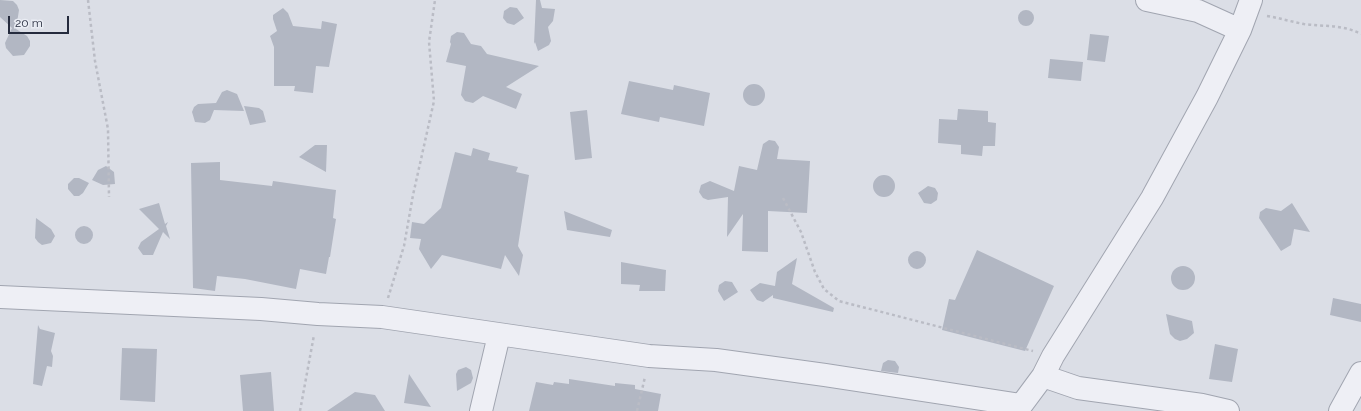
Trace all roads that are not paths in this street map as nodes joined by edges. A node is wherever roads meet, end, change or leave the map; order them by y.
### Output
1 (1146, 0) edge
2 (1246, 14) edge
3 (0, 297) edge
4 (499, 335) junction
5 (1361, 373) edge
6 (1043, 376) junction
7 (1019, 408) edge
8 (481, 411) edge
9 (1228, 411) edge
10 (1340, 411) edge

1 - 2 street
2 - 6 street
3 - 4 street
4 - 7 street
4 - 8 street
5 - 10 street
6 - 7 street
6 - 9 street

